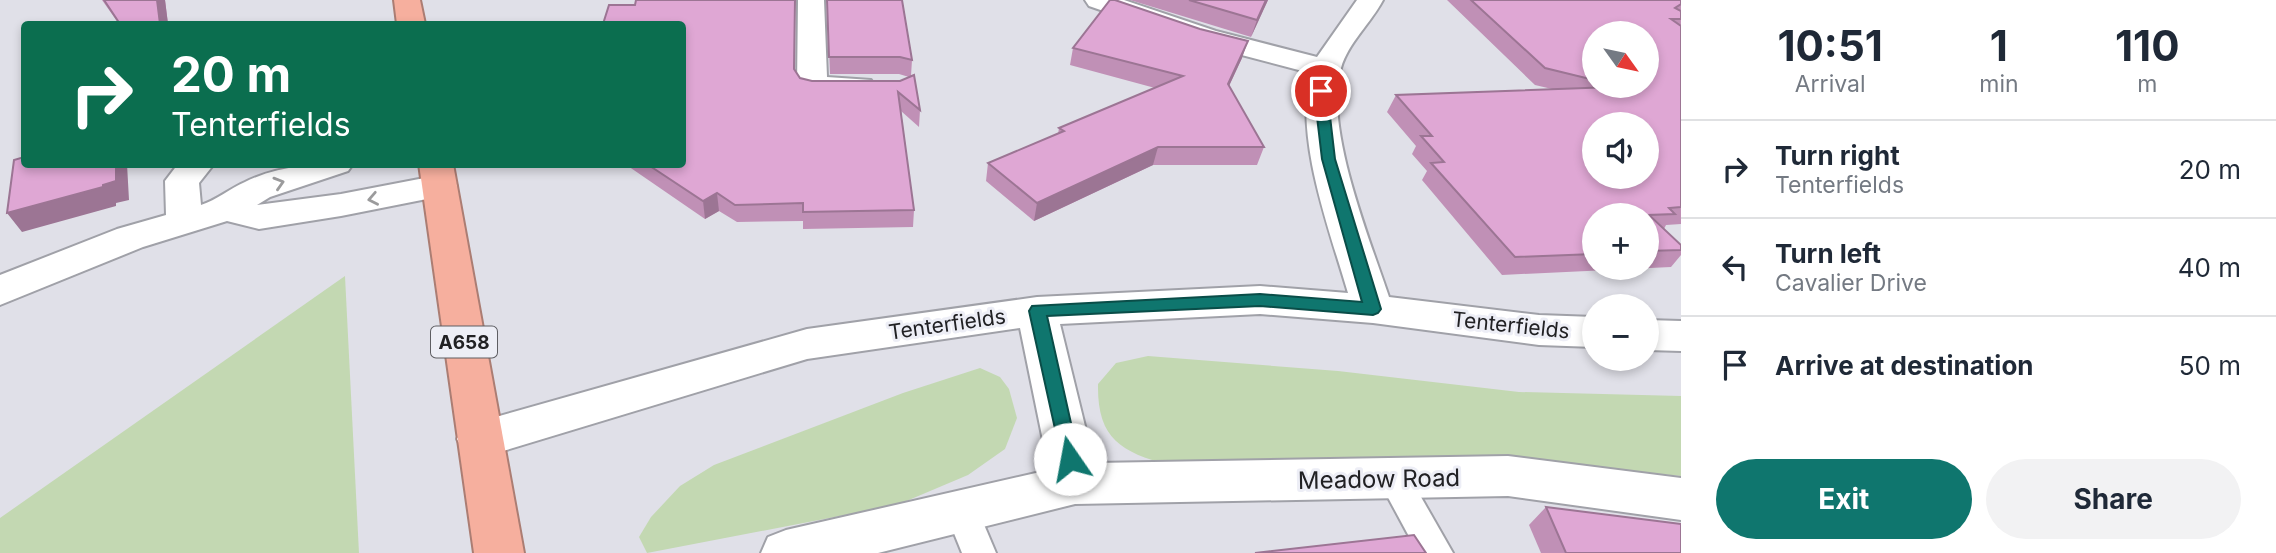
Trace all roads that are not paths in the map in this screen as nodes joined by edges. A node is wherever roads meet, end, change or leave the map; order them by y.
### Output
1 (407, 0) edge
2 (811, 0) edge
3 (1098, 0) edge
4 (1370, 0) edge
5 (410, 21) edge
6 (1326, 68) junction
7 (886, 86) edge
8 (193, 168) edge
9 (324, 168) edge
10 (438, 175) edge
11 (226, 209) junction
12 (184, 221) junction
13 (0, 291) edge
14 (1373, 309) junction
15 (1037, 311) junction
16 (1582, 332) edge
17 (1659, 335) edge
18 (1681, 336) edge
19 (480, 439) junction
20 (1394, 479) junction
21 (1075, 484) junction
22 (1681, 499) edge
23 (962, 511) junction
24 (499, 553) edge
25 (786, 553) edge
26 (979, 553) edge
27 (1436, 553) edge

1 - 5 highway
2 - 7 street
3 - 6 street
4 - 6 street
6 - 14 street
8 - 12 street
11 -> 9 street
10 -> 11 street
10 - 19 highway, A658
11 - 12 street
12 - 13 street
14 - 15 street, Tenterfields
14 - 16 street, Tenterfields
15 - 19 street, Tenterfields
15 - 21 street
17 - 18 street
19 - 24 highway, A658
20 - 21 street, Meadow Road
20 - 22 street, Meadow Road
20 - 27 lane
21 - 23 street, Meadow Road
23 - 25 street, Meadow Road
23 - 26 lane

